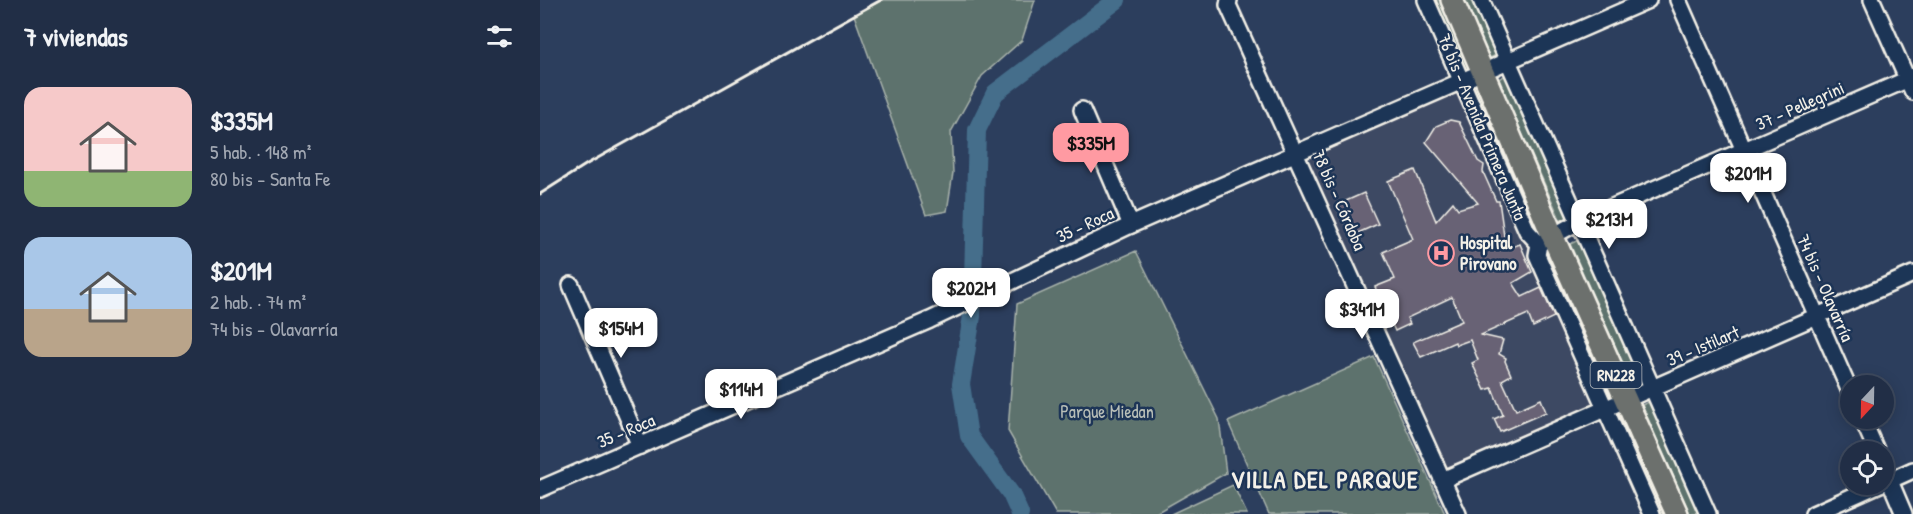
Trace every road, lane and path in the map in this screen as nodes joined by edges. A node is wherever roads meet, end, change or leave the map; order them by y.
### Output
1 (1228, 0) edge
2 (1426, 0) edge
3 (1452, 0) edge
4 (1481, 0) edge
5 (1648, 0) edge
6 (1678, 0) edge
7 (1872, 0) edge
8 (1508, 61) junction
9 (1483, 72) junction
10 (1463, 82) junction
11 (1911, 83) edge
12 (1082, 110) dead end
13 (1744, 152) junction
14 (1297, 153) junction
15 (1578, 222) junction
16 (1131, 225) junction
17 (1546, 240) junction
18 (1913, 274) edge
19 (571, 285) dead end
20 (1817, 318) junction
21 (1842, 375) edge
22 (1653, 388) junction
23 (1627, 400) junction
24 (1606, 410) junction
25 (640, 446) junction
26 (1913, 470) edge
27 (1894, 476) edge
28 (1442, 480) junction
29 (540, 489) edge
30 (1852, 495) edge
31 (1894, 495) edge
32 (1458, 514) edge
33 (1652, 514) edge
34 (1677, 514) edge
35 (1708, 514) edge
36 (1813, 514) edge
37 (1904, 514) edge

1 - 14 street, 78 bis - Córdoba
2 - 10 street, 76 bis - Avenida Primera Junta
3 - 9 highway, 76 bis - Avenida Primera Junta / RN228
4 - 8 street
5 - 8 street, 35 - Roca
6 - 13 street, 74 bis - Olavarría
7 - 11 street
8 - 9 street, 35 - Roca
8 - 15 street
9 - 10 street, 35 - Roca
9 - 17 highway, 76 bis - Avenida Primera Junta / RN228
10 - 14 street, 35 - Roca
10 - 17 street, 76 bis - Avenida Primera Junta
11 - 13 street, 37 - Pellegrini
12 - 16 street
13 - 15 street, 37 - Pellegrini
13 - 20 street, 74 bis - Olavarría
14 - 16 street, 35 - Roca
14 - 28 street, 78 bis - Córdoba
15 - 17 street, 37 - Pellegrini
15 - 22 street
16 - 25 street, 35 - Roca
17 - 23 highway, 76 bis - Avenida Primera Junta / RN228
17 - 24 street, 76 bis - Avenida Primera Junta
18 - 20 street, 39 - Istilart
19 - 25 street
20 - 21 street, 74 bis - Olavarría
20 - 22 street, 39 - Istilart
22 - 23 street, 39 - Istilart
22 - 35 street
23 - 24 street, 39 - Istilart
23 - 34 highway, 76 bis - Avenida Primera Junta / RN228
24 - 28 street, 39 - Istilart
24 - 33 street, 76 bis - Avenida Primera Junta
25 - 29 street, 35 - Roca
26 - 27 street
28 - 32 street, 78 bis - Córdoba
30 - 36 street
31 - 37 street

